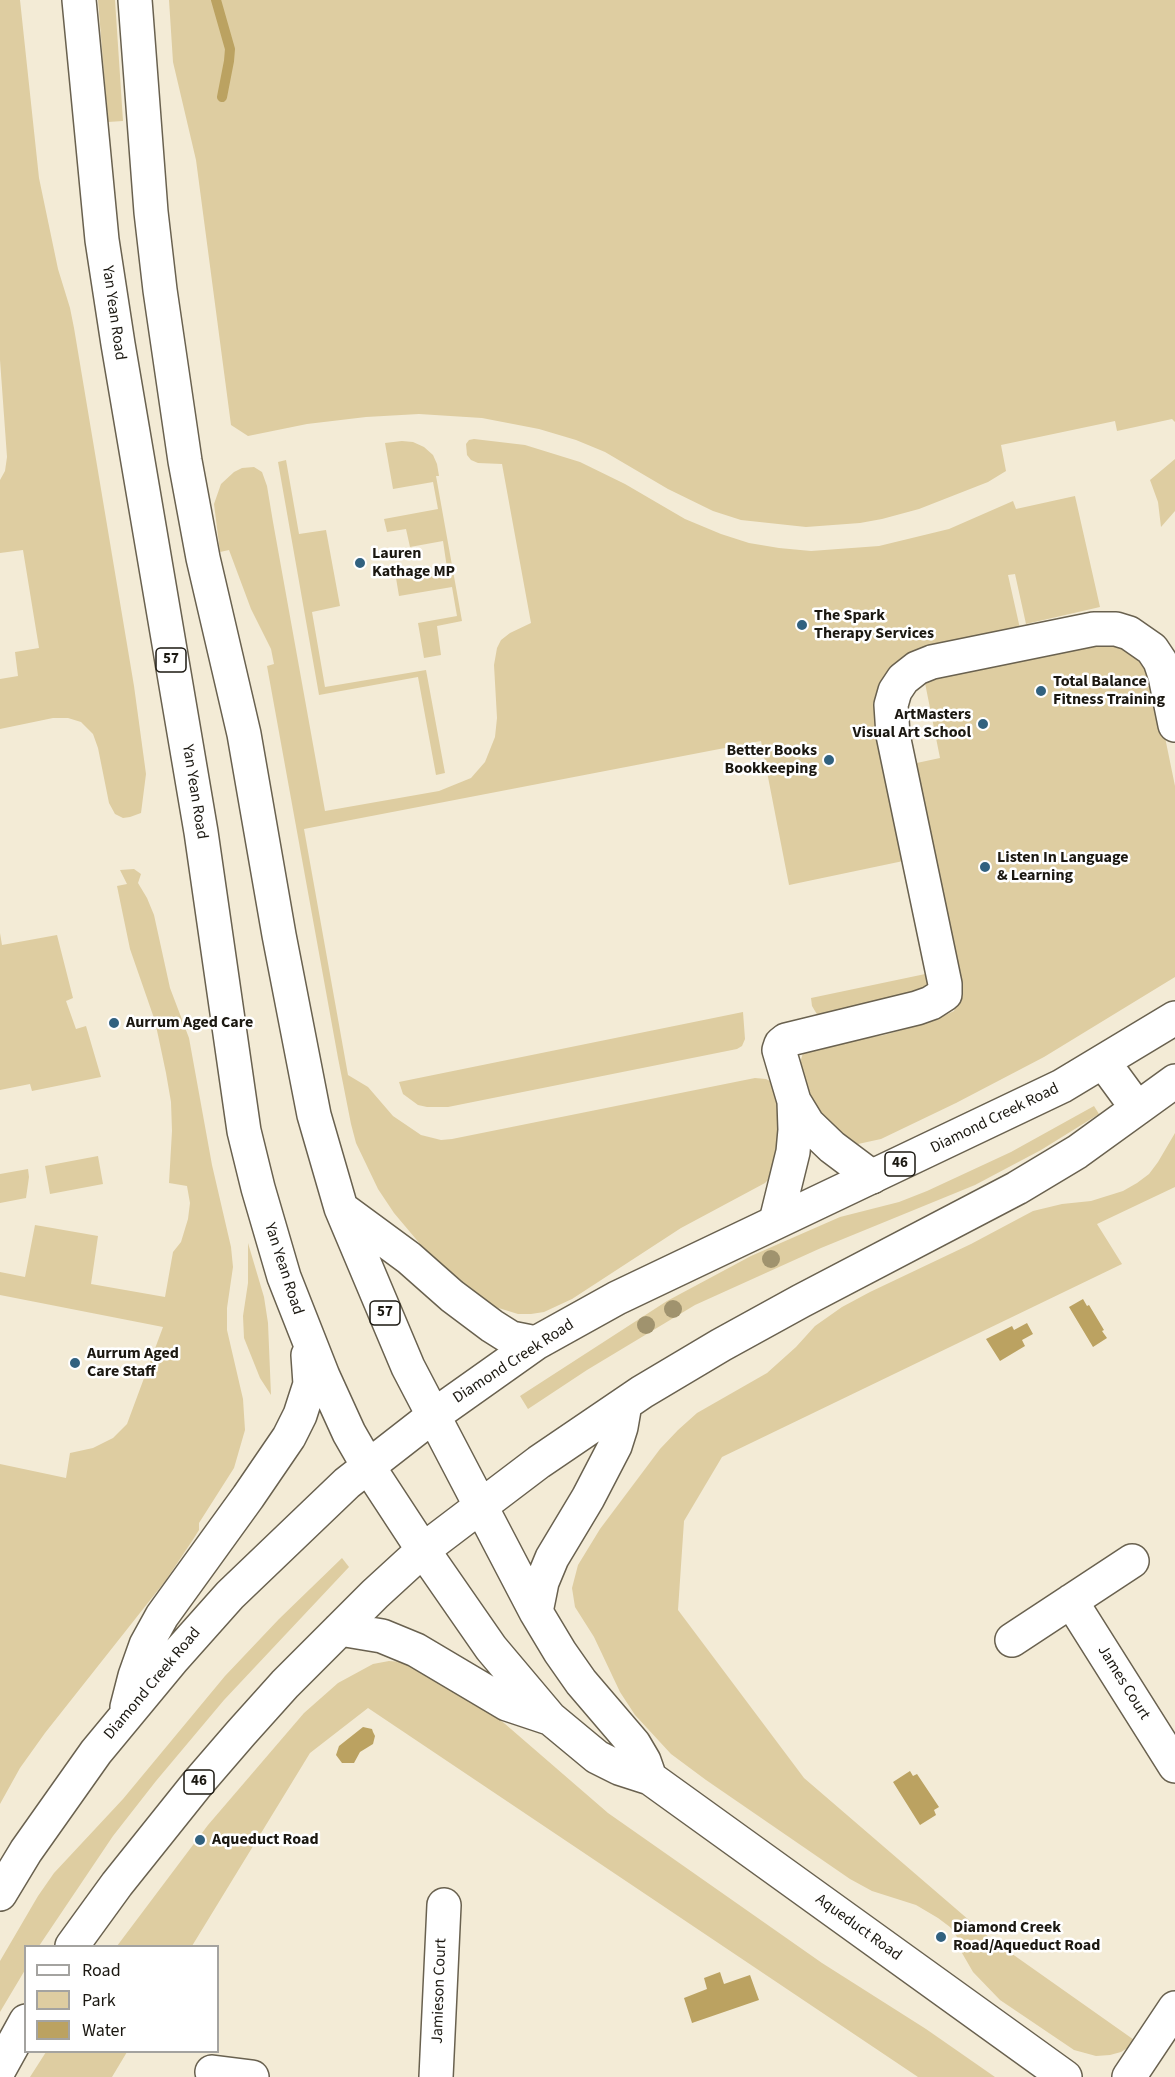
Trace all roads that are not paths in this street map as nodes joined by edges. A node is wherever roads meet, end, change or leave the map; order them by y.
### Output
1 (79, 0) edge
2 (135, 0) edge
3 (1175, 725) edge
4 (1175, 1018) edge
5 (1104, 1063) junction
6 (1175, 1081) edge
7 (794, 1101) junction
8 (1137, 1108) junction
9 (872, 1177) junction
10 (341, 1208) junction
11 (776, 1221) junction
12 (297, 1314) junction
13 (536, 1343) junction
14 (625, 1404) junction
15 (434, 1416) junction
16 (368, 1466) junction
17 (480, 1506) junction
18 (423, 1550) junction
19 (1132, 1561) dead end
20 (1071, 1601) junction
21 (536, 1612) junction
22 (340, 1629) junction
23 (1012, 1640) dead end
24 (124, 1717) junction
25 (550, 1718) junction
26 (1175, 1766) edge
27 (650, 1778) junction
28 (0, 1894) edge
29 (444, 1905) dead end
30 (73, 1945) edge
31 (1175, 2008) edge
32 (24, 2025) edge
33 (209, 2067) edge
34 (0, 2068) edge
35 (252, 2077) edge
36 (436, 2077) edge
37 (1065, 2077) edge
38 (1129, 2077) edge

1 - 12 main road, Yan Yean Road / 57
2 - 10 main road, 57
3 - 7 main road
4 - 5 main road, Diamond Creek Road / 46
5 - 8 main road
5 - 9 main road, Diamond Creek Road / 46
6 - 8 main road, 46
7 - 9 main road
7 - 11 main road
8 - 14 main road, 46
9 - 11 main road, Diamond Creek Road / 46
10 - 13 main road
10 - 15 main road, 57
11 - 13 main road, Diamond Creek Road / 46
12 - 16 main road, Yan Yean Road / 57
12 - 24 main road
13 - 15 main road, Diamond Creek Road / 46
14 - 17 main road, 46
14 - 21 main road
15 - 16 main road, Diamond Creek Road / 46
15 - 17 main road, 57
16 - 18 main road, Yan Yean Road / 57
16 - 24 main road, Diamond Creek Road / 46
17 - 18 main road, 46
17 - 21 main road
18 - 22 main road, 46
18 - 25 main road, Aqueduct Road
19 - 20 main road
20 - 23 main road
20 - 26 main road, James Court
21 - 27 main road
22 - 25 main road
22 - 30 main road, 46
24 - 28 main road, Diamond Creek Road / 46
25 - 27 main road, Aqueduct Road
27 - 37 main road, Aqueduct Road
29 - 36 main road, Jamieson Court
31 - 38 main road
32 - 34 main road
33 - 35 main road

